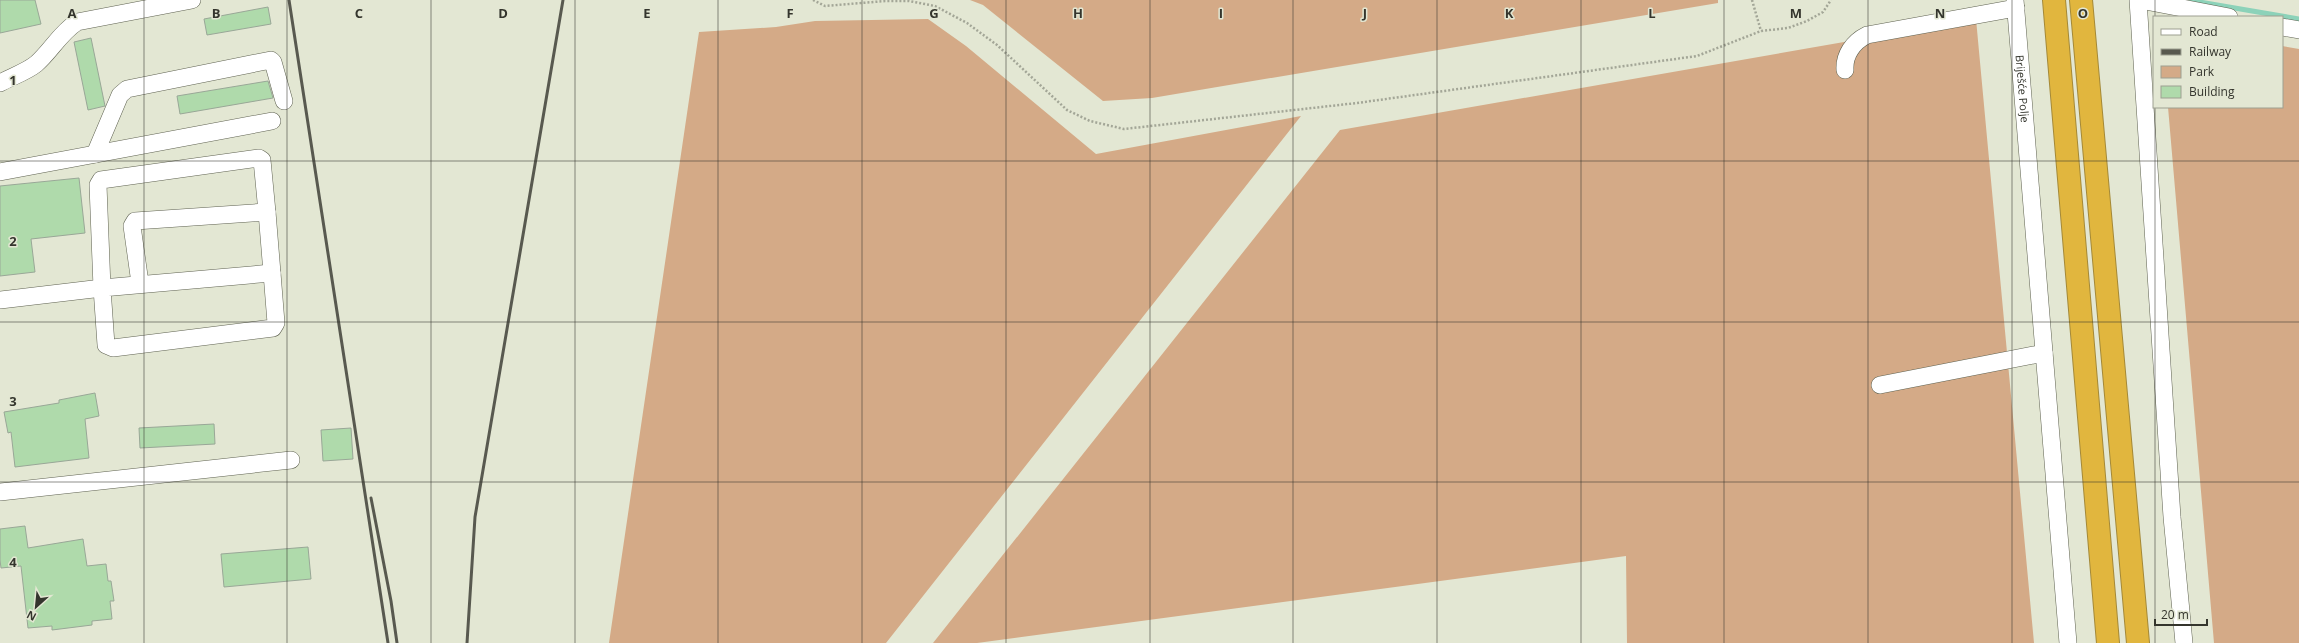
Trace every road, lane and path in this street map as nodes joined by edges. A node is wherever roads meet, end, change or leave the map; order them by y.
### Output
1 (192, 0) edge
2 (813, 0) edge
3 (1752, 0) edge
4 (1831, 0) edge
5 (2054, 0) edge
6 (2082, 0) edge
7 (2139, 0) edge
8 (2015, 4) edge
9 (2224, 16) edge
10 (2283, 27) edge
11 (2299, 30) edge
12 (1760, 31) junction
13 (1845, 70) dead end
14 (0, 83) edge
15 (284, 101) dead end
16 (272, 121) dead end
17 (96, 154) junction
18 (0, 172) edge
19 (267, 212) junction
20 (272, 273) junction
21 (140, 283) junction
22 (102, 288) junction
23 (0, 300) edge
24 (2044, 353) junction
25 (1880, 385) dead end
26 (291, 460) dead end
27 (0, 492) edge
28 (2068, 643) edge
29 (2108, 643) edge
30 (2138, 643) edge
31 (2184, 643) edge

1 - 14 street
2 - 12 path
3 - 12 path
4 - 12 path
5 - 29 highway
6 - 30 highway
7 - 9 street
7 - 31 street
8 - 13 street
8 - 24 street, Briješće Polje
10 - 11 street
15 - 17 street
16 - 17 street
17 - 18 street
19 - 20 street
19 - 21 street
19 - 22 street
20 - 21 street
20 - 22 street
21 - 22 street
22 - 23 street
24 - 25 street
24 - 28 street, Briješće Polje
26 - 27 street

